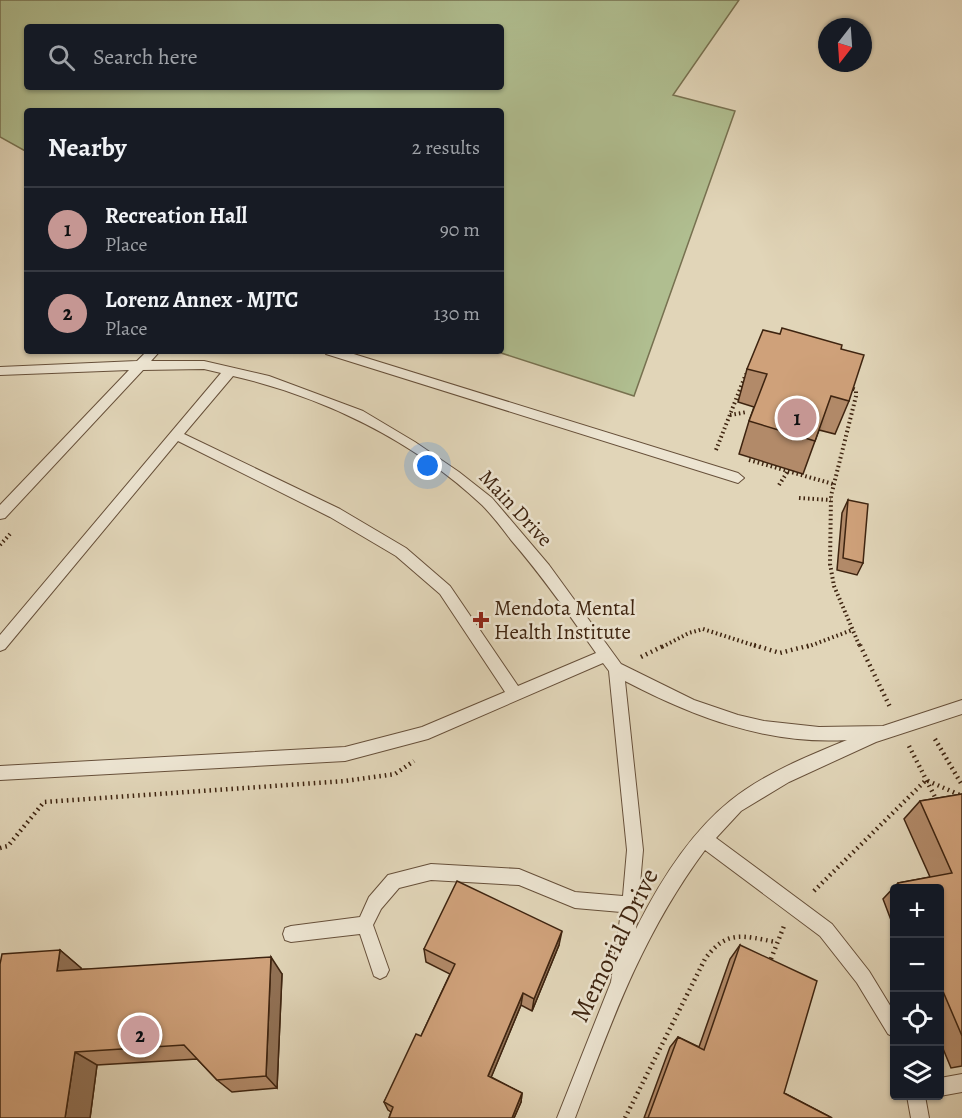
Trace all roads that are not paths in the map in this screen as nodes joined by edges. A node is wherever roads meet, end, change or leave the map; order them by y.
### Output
1 (151, 354) edge
2 (340, 354) edge
3 (140, 365) junction
4 (0, 370) edge
5 (230, 371) junction
6 (176, 435) junction
7 (738, 478) dead end
8 (0, 514) edge
9 (0, 645) edge
10 (607, 655) junction
11 (616, 669) junction
12 (515, 694) junction
13 (962, 707) edge
14 (894, 728) junction
15 (0, 773) edge
16 (705, 840) junction
17 (631, 905) junction
18 (365, 925) junction
19 (291, 934) dead end
20 (380, 970) dead end
21 (619, 981) junction
22 (890, 1021) edge
23 (962, 1083) edge
24 (944, 1086) edge
25 (917, 1100) edge
26 (566, 1118) edge
27 (920, 1118) edge

1 - 3 lane
2 - 7 lane
3 - 4 lane, Main Drive
3 - 5 lane, Main Drive
3 - 8 lane
5 - 6 lane
5 - 10 lane, Main Drive
6 - 9 lane
6 - 12 lane
10 - 11 lane, Main Drive
10 - 12 lane
11 - 14 lane, Main Drive
11 - 17 lane, Main Drive
12 - 15 lane
13 - 14 lane, Memorial Drive
14 - 16 lane, Memorial Drive
16 - 21 lane, Memorial Drive
16 - 22 lane
17 - 18 lane
17 - 21 lane, Main Drive
18 - 19 lane
18 - 20 lane
21 - 26 lane, Memorial Drive
23 - 24 lane
25 - 27 lane

